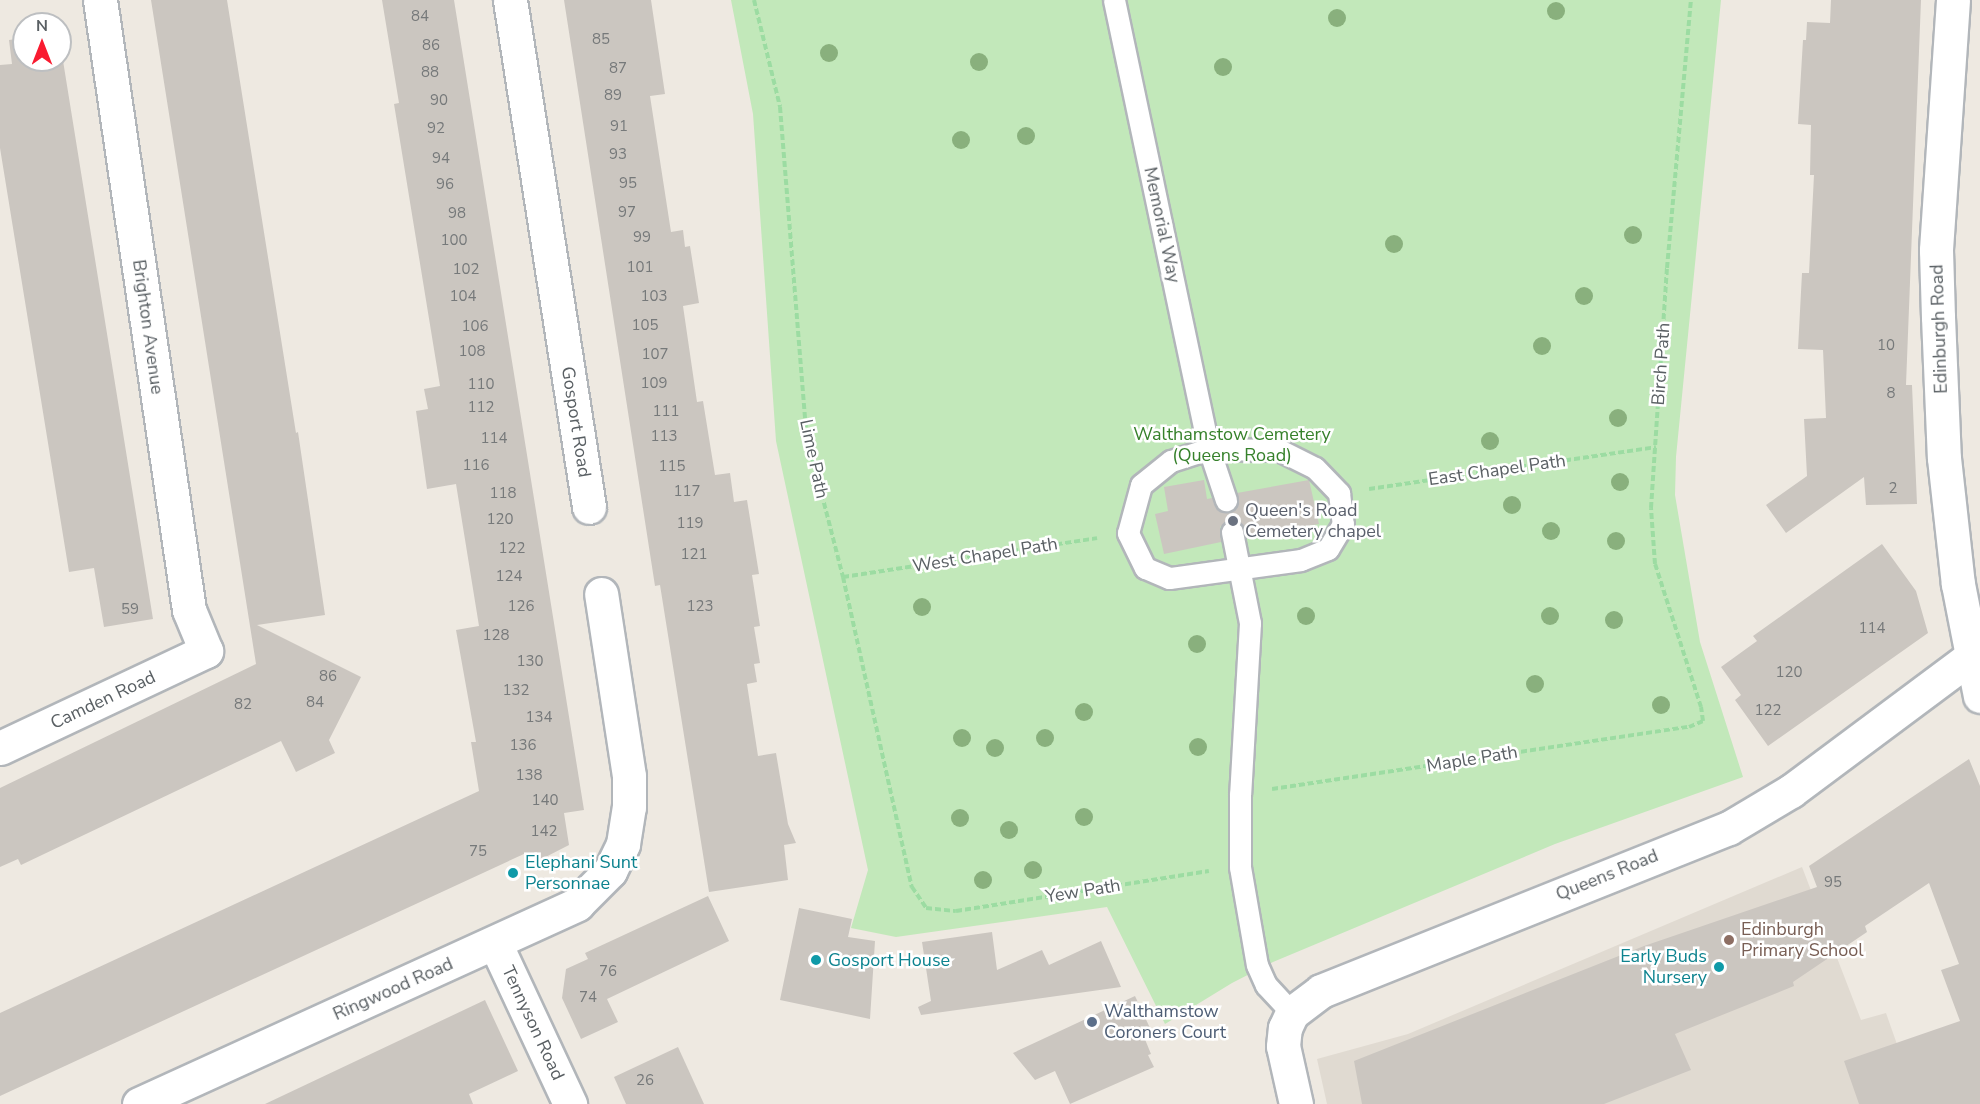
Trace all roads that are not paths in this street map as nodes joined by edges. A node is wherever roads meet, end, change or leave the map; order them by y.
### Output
1 (100, 0) edge
2 (510, 0) edge
3 (1114, 0) edge
4 (1953, 0) edge
5 (1209, 449) junction
6 (1226, 501) dead end
7 (589, 507) dead end
8 (1232, 532) dead end
9 (1240, 569) junction
10 (601, 594) dead end
11 (206, 651) joint
12 (1976, 653) edge
13 (1980, 696) edge
14 (0, 748) edge
15 (495, 943) junction
16 (1292, 1013) junction
17 (139, 1104) edge
18 (570, 1104) edge
19 (1296, 1104) edge

1 - 11 street, Brighton Avenue
2 - 7 street, Gosport Road
3 - 5 lane, Memorial Way
4 - 12 street, Edinburgh Road
5 - 6 lane, Memorial Way
5 - 9 lane
5 - 9 lane
8 - 9 lane
9 - 16 lane
10 - 15 street, Ringwood Road
11 - 14 street, Camden Road
12 - 13 street, Edinburgh Road
12 - 16 street, Queens Road
15 - 17 street, Ringwood Road
15 - 18 street, Tennyson Road
16 - 19 street

